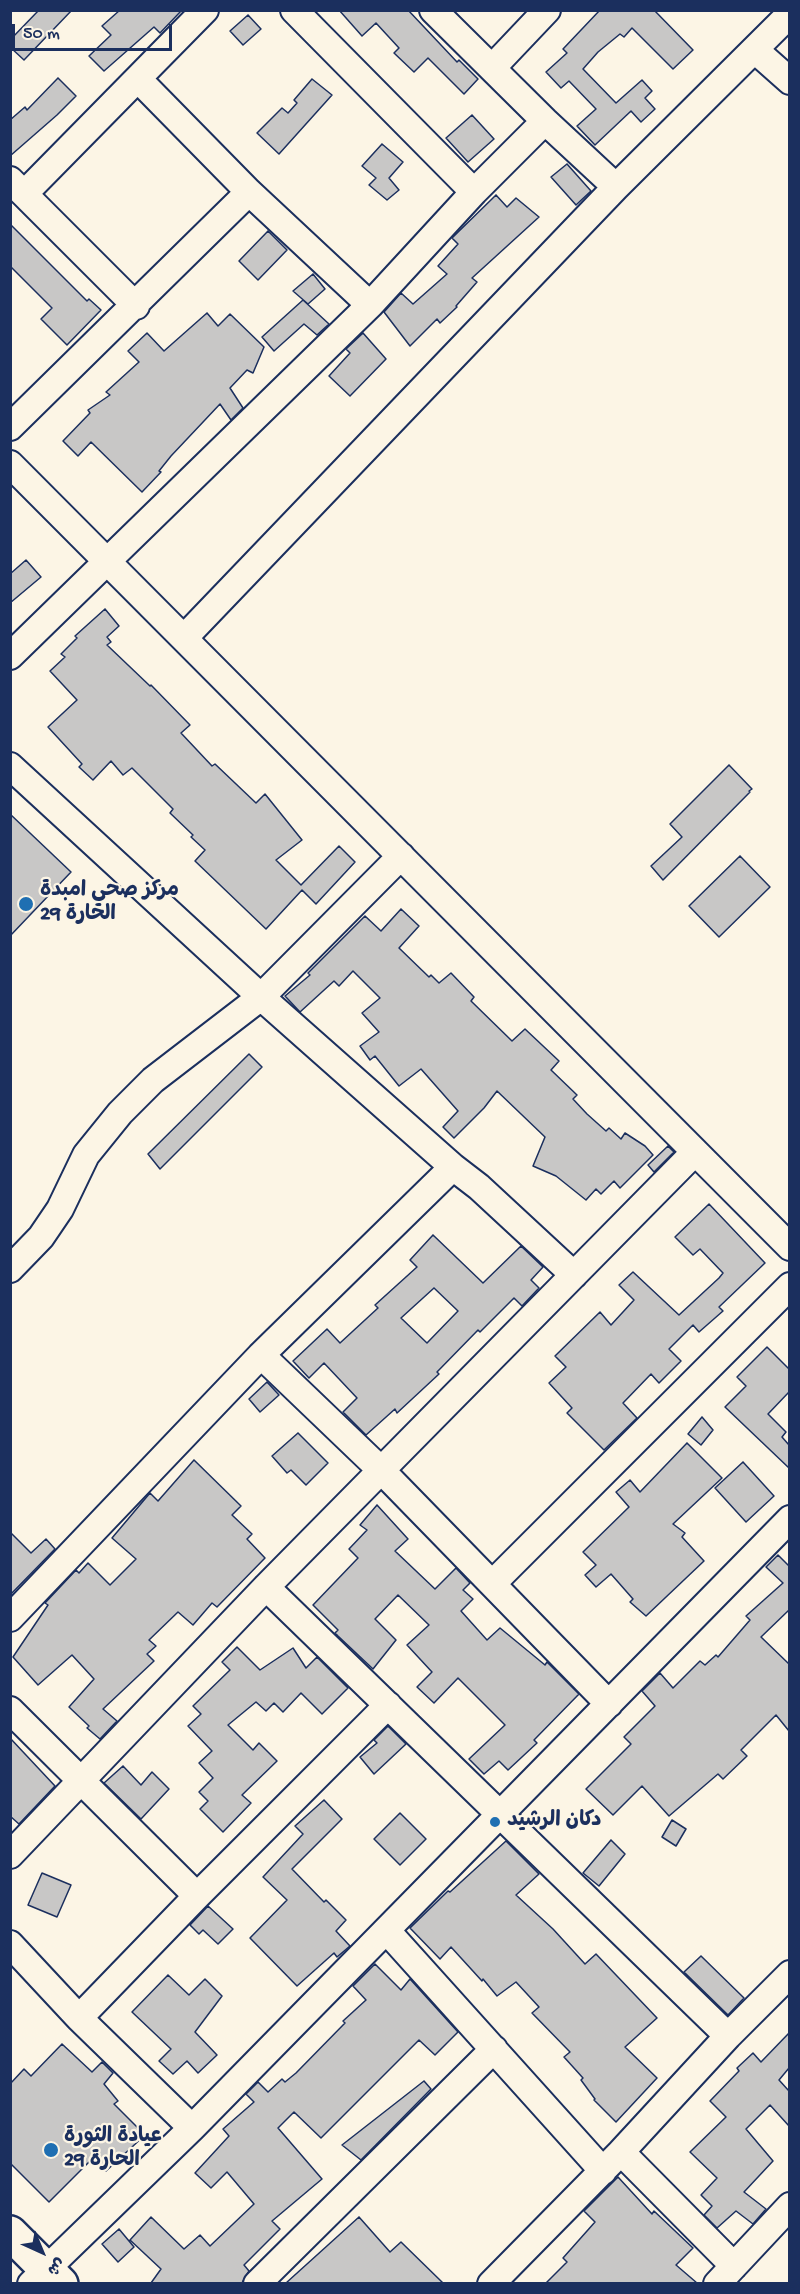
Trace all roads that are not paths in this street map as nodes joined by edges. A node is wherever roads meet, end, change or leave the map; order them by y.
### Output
1 (206, 10) edge
2 (294, 10) edge
3 (433, 10) edge
4 (547, 10) edge
5 (789, 14) edge
6 (755, 50) junction
7 (492, 68) junction
8 (138, 79) junction
9 (789, 81) edge
10 (545, 121) junction
11 (17, 187) edge
12 (616, 187) junction
13 (249, 192) junction
14 (474, 192) junction
15 (370, 305) junction
16 (136, 306) junction
17 (10, 427) edge
18 (10, 464) edge
19 (108, 561) junction
20 (184, 638) junction
21 (10, 656) edge
22 (10, 766) edge
23 (401, 856) junction
24 (261, 997) junction
25 (695, 1152) junction
26 (453, 1167) junction
27 (789, 1247) edge
28 (10, 1269) edge
29 (574, 1275) junction
30 (789, 1286) edge
31 (261, 1355) junction
32 (382, 1471) junction
33 (789, 1519) edge
34 (493, 1583) junction
35 (266, 1587) junction
36 (10, 1618) edge
37 (609, 1704) junction
38 (388, 1705) junction
39 (10, 1710) edge
40 (82, 1781) junction
41 (499, 1814) junction
42 (10, 1855) edge
43 (196, 1896) junction
44 (387, 1930) junction
45 (10, 1944) edge
46 (789, 1974) edge
47 (79, 2018) junction
48 (728, 2036) junction
49 (494, 2049) junction
50 (192, 2128) junction
51 (621, 2152) junction
52 (603, 2171) junction
53 (789, 2206) edge
54 (10, 2233) edge
55 (725, 2275) edge
56 (46, 2278) edge
57 (257, 2283) edge
58 (491, 2283) edge

1 - 8 street
2 - 14 street
3 - 7 street
4 - 7 street
5 - 6 street
6 - 9 street
6 - 12 street
7 - 10 street
8 - 11 street
8 - 13 street
10 - 12 street
10 - 14 street
11 - 16 street
12 - 20 street
13 - 15 street
13 - 16 street
14 - 15 street
15 - 19 street
16 - 17 street
18 - 19 street
19 - 20 street
19 - 21 street
20 - 23 street
22 - 24 street
23 - 24 street
23 - 25 street
24 - 26 street
24 - 28 street
25 - 27 street
25 - 29 street
26 - 29 street
26 - 31 street
29 - 32 street
30 - 34 street
31 - 32 street
31 - 36 street
32 - 34 street
32 - 35 street
33 - 37 street
34 - 37 street
35 - 38 street
35 - 40 street
37 - 41 street
38 - 41 street
38 - 43 street
39 - 40 street
40 - 42 street
40 - 43 street
41 - 44 street
41 - 48 street
43 - 47 street
44 - 49 street
44 - 50 street
45 - 47 street
46 - 48 street
47 - 50 street
48 - 51 street
49 - 52 street
49 - 57 street
50 - 56 street
51 - 52 street
51 - 55 street
52 - 58 street
53 - 55 street
54 - 56 main road

